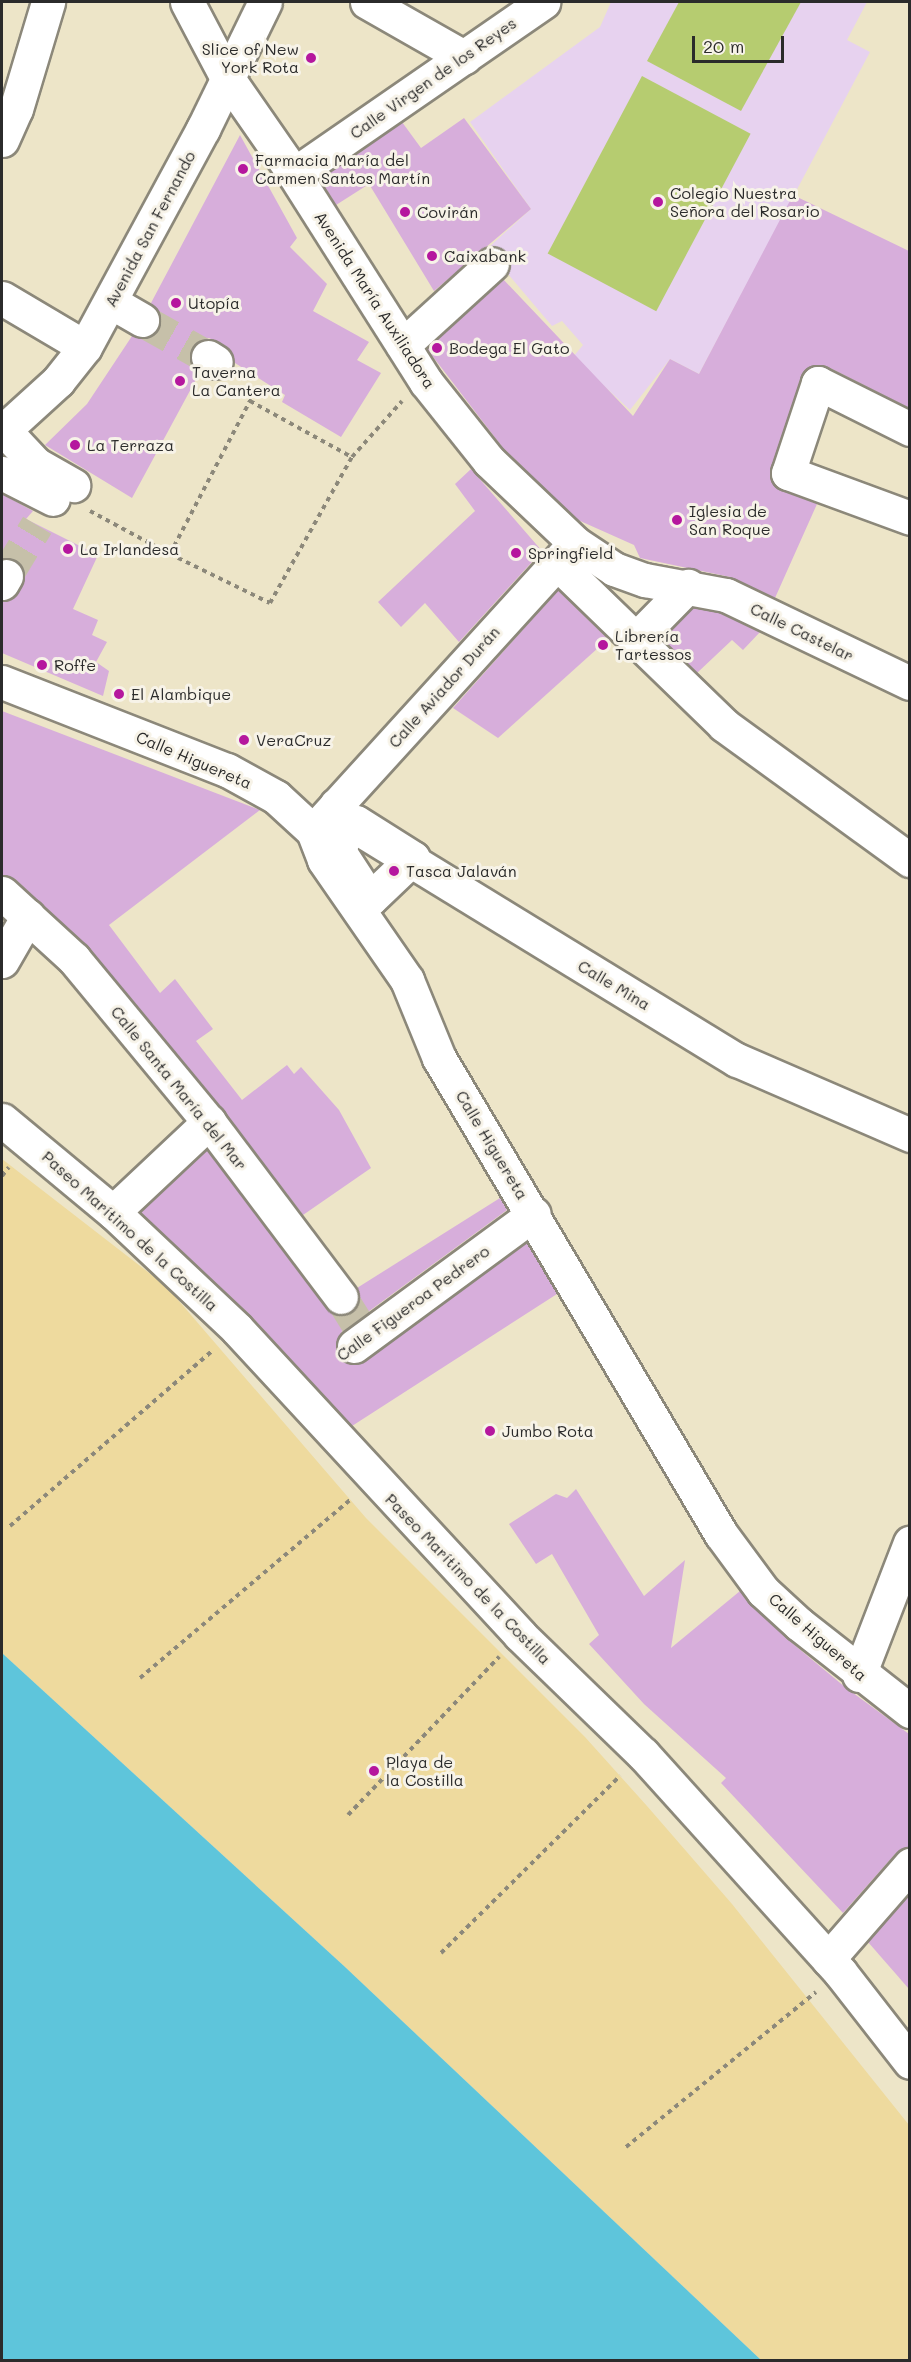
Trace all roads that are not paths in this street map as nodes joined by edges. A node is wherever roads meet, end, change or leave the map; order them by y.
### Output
1 (48, 2) edge
2 (187, 2) edge
3 (265, 2) edge
4 (367, 2) edge
5 (543, 2) edge
6 (464, 57) junction
7 (226, 76) junction
8 (2, 140) edge
9 (294, 174) junction
10 (492, 264) dead end
11 (2, 298) edge
12 (111, 302) junction
13 (142, 320) tunnel mouth
14 (403, 345) junction
15 (85, 347) junction
16 (909, 429) edge
17 (3, 431) edge
18 (2, 474) edge
19 (909, 518) edge
20 (564, 558) junction
21 (688, 588) junction
22 (638, 643) junction
23 (2, 682) edge
24 (909, 683) edge
25 (344, 815) junction
26 (313, 831) junction
27 (909, 860) edge
28 (411, 861) junction
29 (2, 893) edge
30 (28, 916) junction
31 (2, 961) edge
32 (2, 1120) edge
33 (209, 1122) junction
34 (909, 1135) edge
35 (113, 1212) junction
36 (534, 1214) junction
37 (341, 1297) tunnel mouth
38 (360, 1338) dead end
39 (909, 1543) edge
40 (859, 1675) junction
41 (909, 1711) edge
42 (909, 1865) edge
43 (834, 1965) junction
44 (909, 2061) edge

1 - 8 street
2 - 7 street, Avenida María Auxiliadora
3 - 7 street, Avenida San Fernando
4 - 6 street
5 - 6 street, Calle Virgen de los Reyes
6 - 9 street, Calle Virgen de los Reyes
7 - 9 street, Avenida María Auxiliadora
7 - 12 street, Avenida San Fernando
9 - 14 street, Avenida María Auxiliadora
10 - 14 street
11 - 15 street
12 - 13 street
12 - 15 street, Avenida San Fernando
14 - 20 street, Avenida María Auxiliadora
15 - 17 street, Avenida San Fernando
16 - 19 street
17 - 18 street
20 - 21 street, Calle Aviador Durán
20 - 22 street
20 - 25 street, Calle Aviador Durán
21 - 22 street
21 - 24 street, Calle Castelar
22 - 27 street
23 - 26 street, Calle Higuereta
25 - 26 street, Calle Aviador Durán
25 - 28 street, Calle Mina
25 - 28 street
26 - 36 street, Calle Higuereta
28 - 34 street, Calle Mina
29 - 30 street, Calle Santa María del Mar
30 - 31 street
30 - 33 street, Calle Santa María del Mar
32 - 35 street, Paseo Marítimo de la Costilla
33 - 35 street
33 - 37 street, Calle Santa María del Mar
35 - 43 street, Paseo Marítimo de la Costilla
36 - 38 street, Calle Figueroa Pedrero
36 - 40 street, Calle Higuereta
39 - 40 street
40 - 41 street, Calle Higuereta
42 - 43 street
43 - 44 street, Paseo Marítimo de la Costilla

